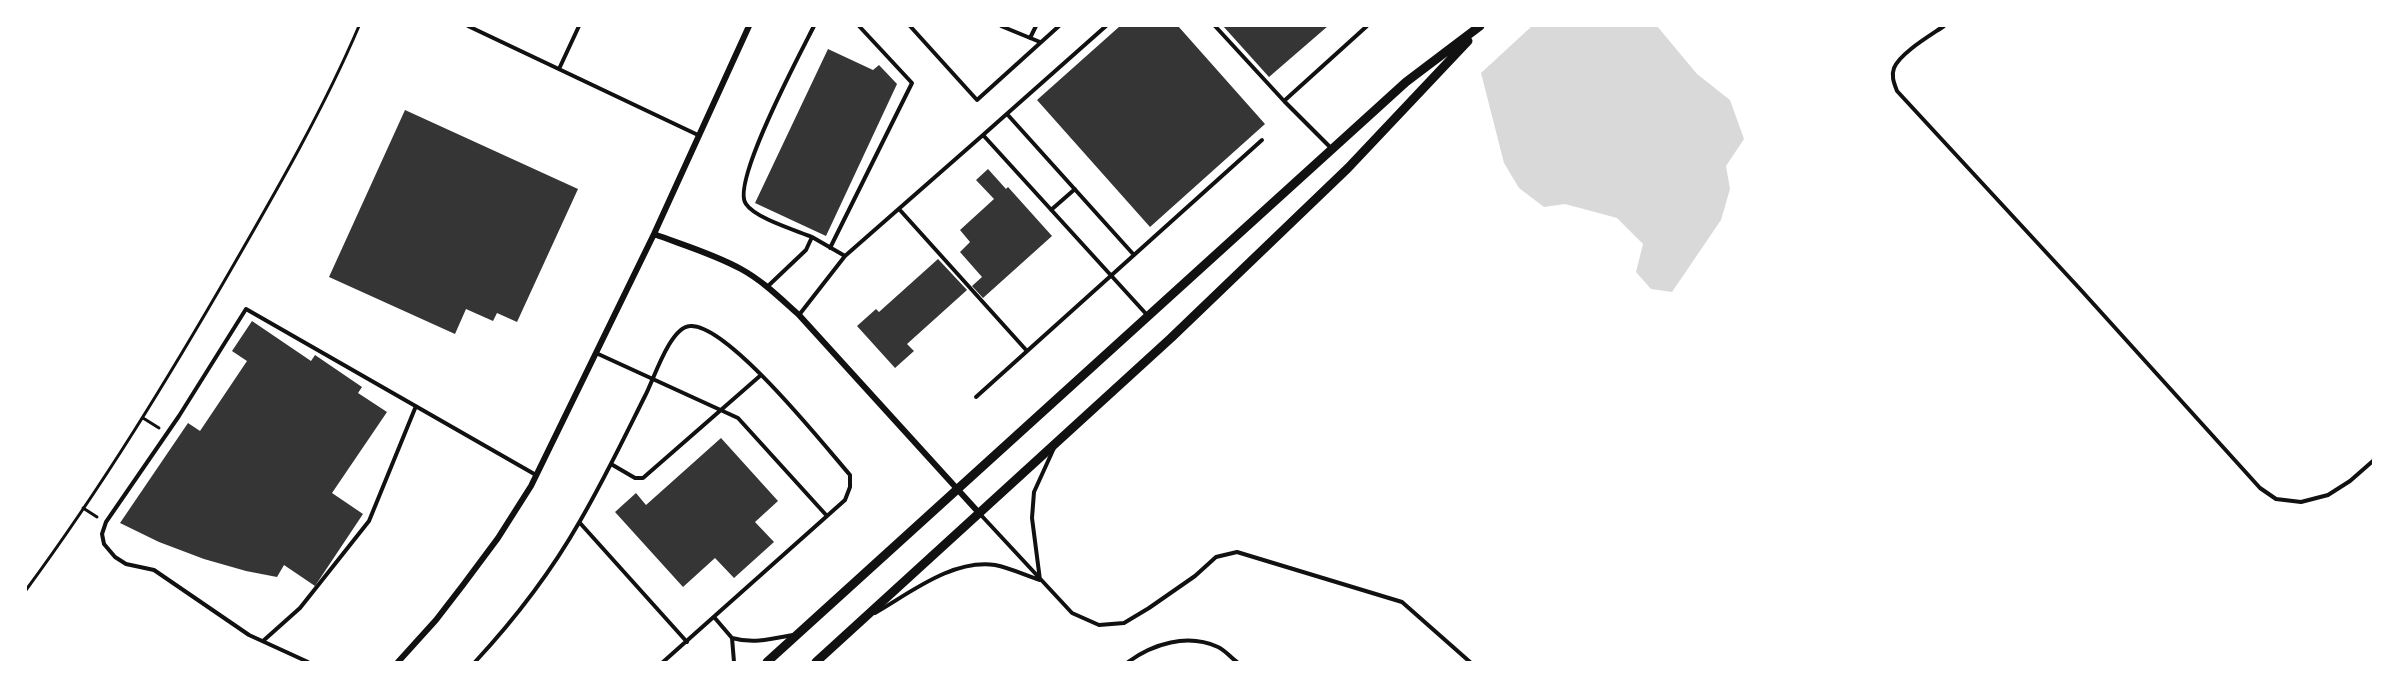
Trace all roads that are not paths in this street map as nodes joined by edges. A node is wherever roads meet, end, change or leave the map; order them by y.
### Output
1 (468, 26) edge
2 (579, 26) edge
3 (749, 26) edge
4 (814, 26) edge
5 (859, 26) edge
6 (910, 26) edge
7 (1001, 26) edge
8 (1036, 26) edge
9 (1059, 26) edge
10 (1106, 26) edge
11 (1215, 26) edge
12 (1367, 26) edge
13 (1481, 26) edge
14 (1944, 26) edge
15 (1030, 38) junction
16 (1040, 42) junction
17 (559, 69) junction
18 (1284, 100) junction
19 (1007, 114) junction
20 (698, 135) junction
21 (983, 135) junction
22 (1262, 140) dead end
23 (1332, 149) junction
24 (1075, 189) junction
25 (899, 209) junction
26 (1051, 210) junction
27 (654, 234) junction
28 (812, 237) junction
29 (830, 248) junction
30 (1134, 255) junction
31 (845, 256) junction
32 (1110, 275) junction
33 (767, 287) junction
34 (799, 315) junction
35 (1148, 316) junction
36 (1027, 352) junction
37 (596, 353) junction
38 (761, 375) junction
39 (653, 380) junction
40 (976, 397) dead end
41 (416, 406) junction
42 (721, 410) junction
43 (1056, 445) junction
44 (2373, 460) edge
45 (611, 464) junction
46 (536, 476) junction
47 (957, 489) junction
48 (980, 514) junction
49 (827, 516) junction
50 (580, 522) junction
51 (1040, 580) junction
52 (714, 617) junction
53 (862, 621) junction
54 (800, 634) junction
55 (732, 638) junction
56 (263, 641) junction
57 (687, 642) junction
58 (308, 663) edge
59 (398, 663) edge
60 (475, 663) edge
61 (663, 663) edge
62 (734, 663) edge
63 (767, 663) edge
64 (816, 663) edge
65 (1128, 663) edge
66 (1237, 663) edge
67 (1470, 663) edge

1 - 17 lane
2 - 17 lane
3 - 20 street
4 - 28 lane
5 - 29 lane
6 - 16 lane
7 - 15 lane
8 - 15 lane
9 - 16 lane
10 - 19 lane
11 - 18 lane
12 - 18 lane
13 - 23 street
13 - 43 street
14 - 44 lane
15 - 16 lane
17 - 20 lane
18 - 23 lane
19 - 21 lane
19 - 24 lane
20 - 27 street
21 - 25 lane
21 - 26 lane
22 - 30 lane
23 - 35 street
24 - 26 lane
24 - 30 lane
25 - 31 lane
25 - 36 lane
26 - 32 lane
27 - 33 street
27 - 37 street
28 - 29 lane
28 - 33 lane
29 - 31 lane
30 - 32 lane
31 - 34 lane
32 - 35 lane
32 - 36 lane
33 - 34 street
34 - 47 street
35 - 47 street
36 - 40 lane
37 - 39 lane
37 - 46 street
38 - 39 lane
38 - 42 lane
38 - 49 lane
39 - 42 lane
39 - 45 lane
41 - 46 lane
41 - 56 lane
41 - 56 lane
42 - 45 lane
42 - 49 lane
43 - 48 street
43 - 51 lane
45 - 50 lane
46 - 59 street
47 - 48 street
47 - 54 street
48 - 51 lane
48 - 53 street
49 - 52 lane
50 - 57 lane
50 - 60 lane
51 - 53 lane
51 - 67 lane
52 - 55 lane
52 - 57 lane
53 - 64 street
54 - 55 lane
54 - 63 street
55 - 62 lane
56 - 58 lane
57 - 61 lane
65 - 66 lane

